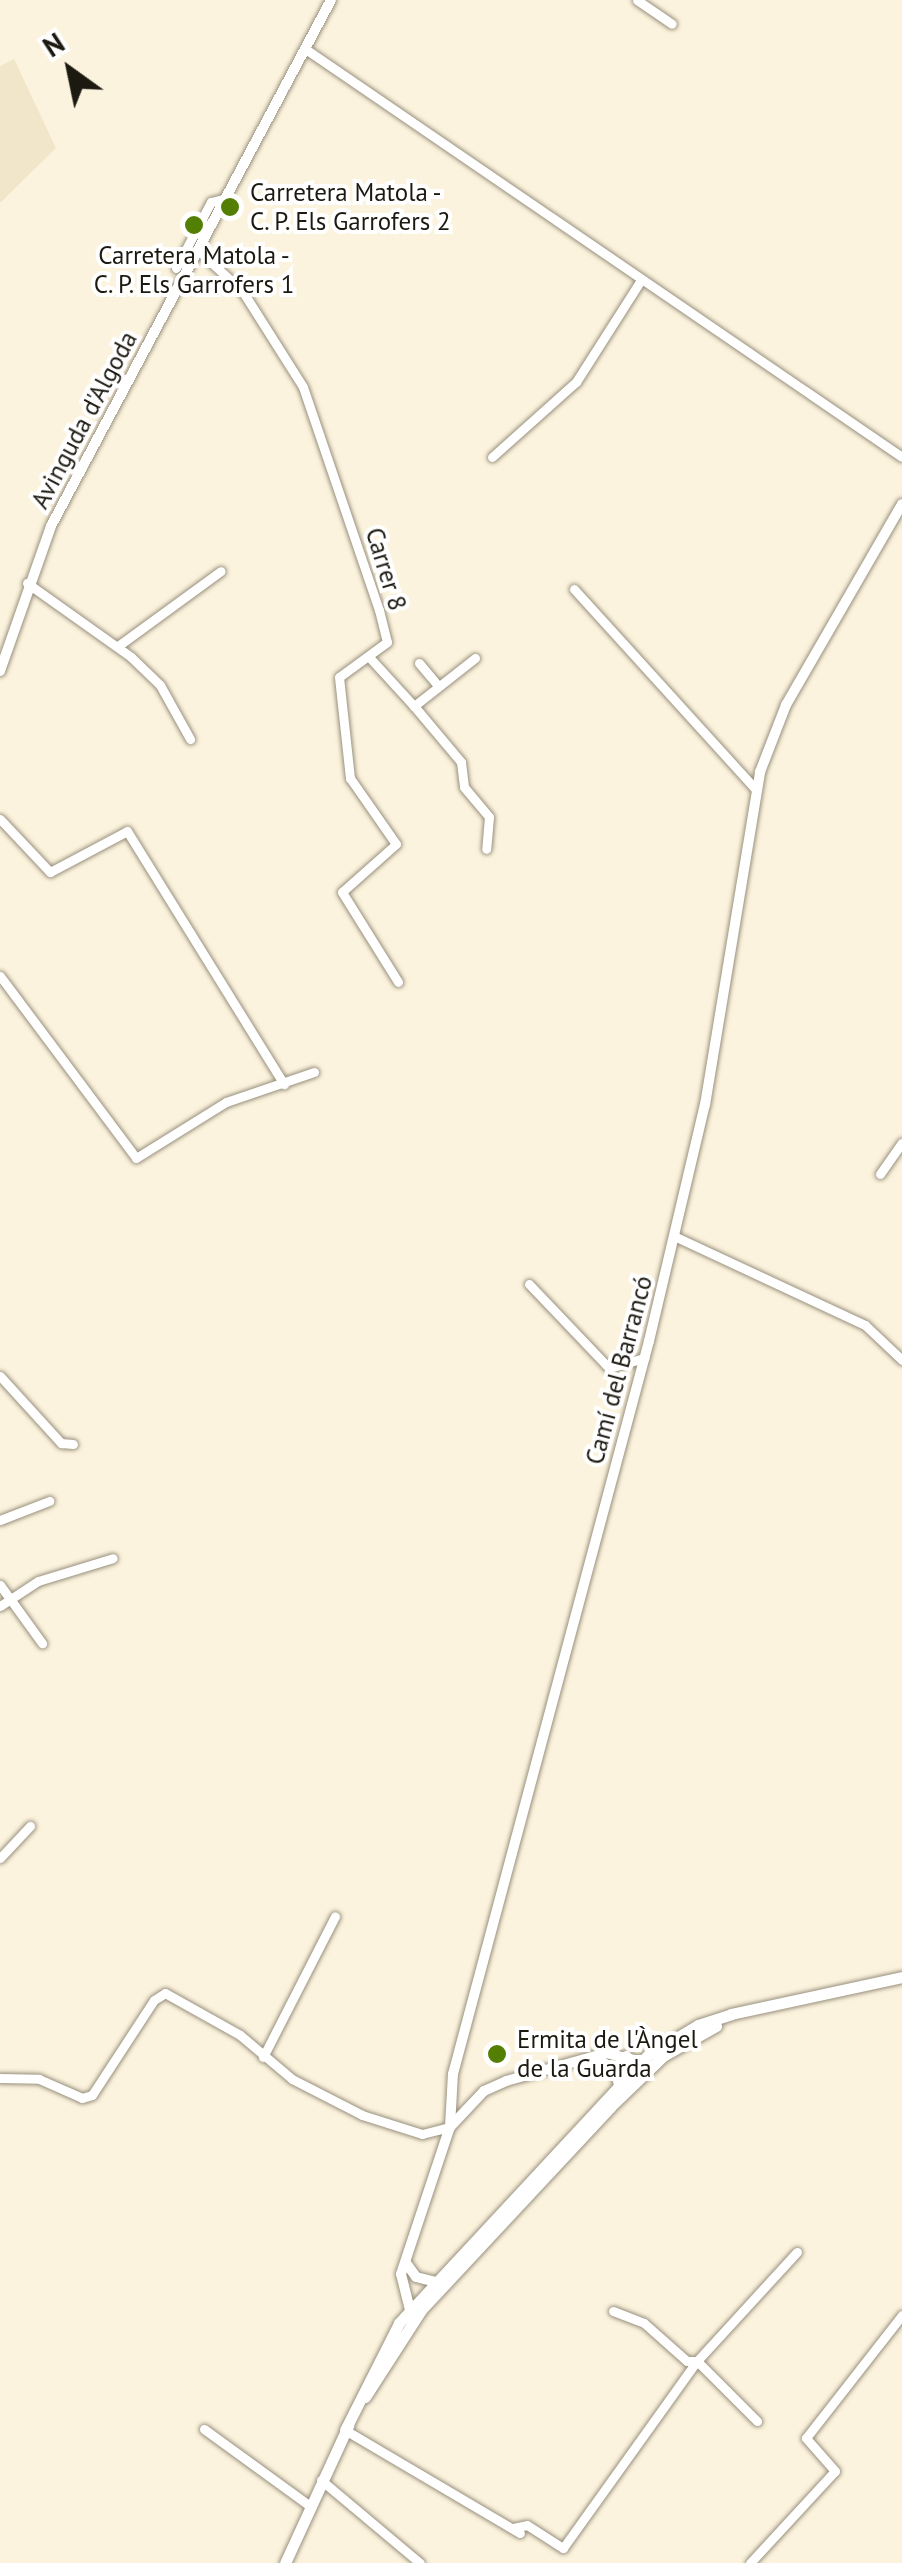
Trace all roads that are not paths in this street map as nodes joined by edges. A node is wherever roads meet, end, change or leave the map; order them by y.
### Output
1 (330, 0) edge
2 (637, 0) edge
3 (672, 24) dead end
4 (304, 48) junction
5 (223, 199) junction
6 (197, 249) junction
7 (176, 268) dead end
8 (641, 280) junction
9 (902, 456) edge
10 (492, 457) dead end
11 (902, 504) edge
12 (221, 572) dead end
13 (27, 583) junction
14 (574, 589) dead end
15 (118, 646) junction
16 (370, 658) junction
17 (474, 658) dead end
18 (419, 663) dead end
19 (0, 671) edge
20 (436, 682) junction
21 (414, 706) junction
22 (190, 739) dead end
23 (756, 790) junction
24 (0, 819) edge
25 (486, 849) dead end
26 (0, 976) edge
27 (398, 982) dead end
28 (314, 1072) dead end
29 (284, 1084) junction
30 (902, 1143) edge
31 (880, 1174) dead end
32 (674, 1236) junction
33 (529, 1284) dead end
34 (644, 1358) junction
35 (902, 1360) edge
36 (0, 1376) edge
37 (73, 1444) dead end
38 (48, 1501) dead end
39 (0, 1520) edge
40 (113, 1558) dead end
41 (0, 1585) edge
42 (12, 1596) junction
43 (0, 1606) edge
44 (42, 1642) dead end
45 (30, 1826) dead end
46 (0, 1858) edge
47 (335, 1916) dead end
48 (902, 1976) edge
49 (752, 2011) junction
50 (704, 2031) junction
51 (594, 2056) junction
52 (626, 2056) junction
53 (263, 2058) junction
54 (641, 2062) junction
55 (615, 2070) junction
56 (631, 2073) junction
57 (0, 2078) edge
58 (620, 2084) junction
59 (610, 2107) junction
60 (450, 2127) junction
61 (494, 2232) junction
62 (797, 2252) dead end
63 (408, 2268) junction
64 (436, 2282) junction
65 (413, 2300) junction
66 (613, 2311) dead end
67 (902, 2315) edge
68 (397, 2342) junction
69 (697, 2360) junction
70 (757, 2421) dead end
71 (204, 2429) dead end
72 (345, 2430) junction
73 (321, 2480) junction
74 (310, 2506) junction
75 (285, 2563) edge
76 (420, 2563) edge
77 (750, 2563) edge

1 - 4 street, Avinguda d'Algoda
2 - 3 street
4 - 5 street, Avinguda d'Algoda
4 - 8 street
5 - 6 street, Avinguda d'Algoda
5 - 7 street
6 - 13 street, Avinguda d'Algoda
6 - 16 street, Carrer 8
8 - 9 street
8 - 10 street
11 - 23 street, Camí del Barrancó
12 - 15 street
13 - 15 street
13 - 19 street, Avinguda d'Algoda
14 - 23 street
15 - 22 street
16 - 21 street
16 - 27 street
17 - 20 street
18 - 20 street
20 - 21 street
21 - 25 street
23 - 32 street, Camí del Barrancó
24 - 29 street
26 - 29 street
28 - 29 street
30 - 31 street
32 - 34 street, Camí del Barrancó
32 - 35 street
33 - 34 street
34 - 60 street, Camí del Barrancó
36 - 37 street
38 - 39 street
40 - 42 street
41 - 42 street
42 - 43 street
42 - 44 street
45 - 46 street
47 - 53 street
48 - 49 main road
49 - 50 main road
49 - 54 main road
50 - 56 main road
50 - 59 main road
51 - 52 street
51 - 55 street
51 - 60 street
52 - 54 street
52 - 56 main road
53 - 57 street
53 - 60 street
54 - 56 main road
55 - 56 main road
55 - 58 street
56 - 58 main road
56 - 59 main road
58 - 64 main road
59 - 61 main road
60 - 63 street, Camí del Barrancó
61 - 65 main road
61 - 68 main road
62 - 69 street
63 - 64 street
63 - 65 street, Camí del Barrancó
64 - 65 main road
65 - 68 main road
65 - 72 main road
66 - 69 street
67 - 77 street
68 - 72 main road
69 - 70 street
69 - 72 street
71 - 74 street
72 - 73 main road
73 - 74 main road
73 - 76 street
74 - 75 main road

